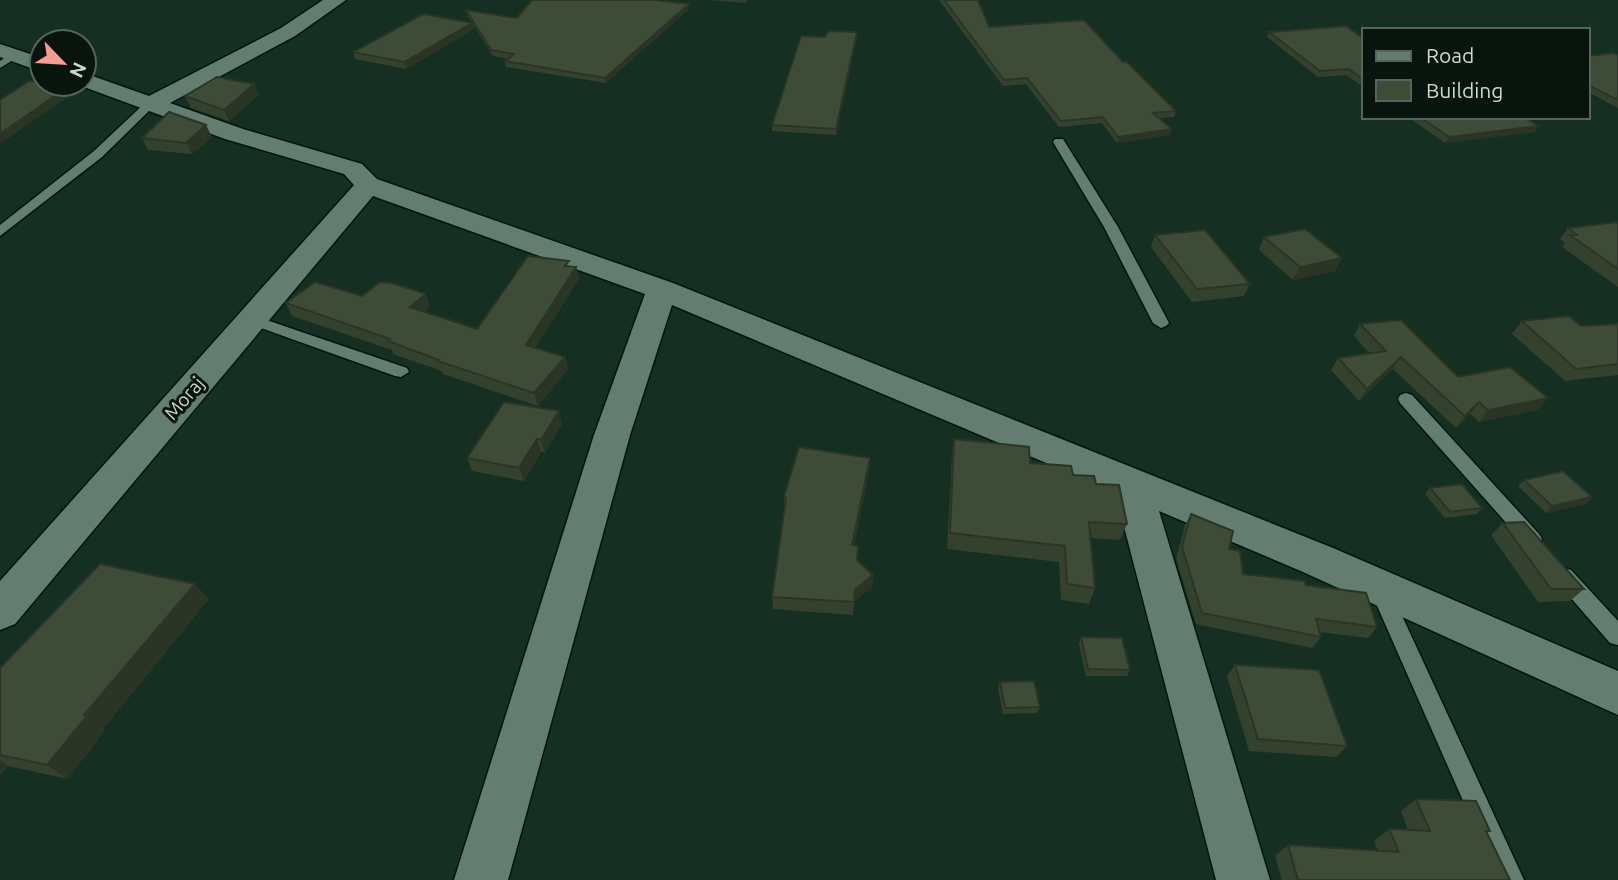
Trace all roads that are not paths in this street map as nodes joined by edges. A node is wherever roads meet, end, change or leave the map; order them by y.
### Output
1 (336, 0) edge
2 (5, 57) edge
3 (28, 62) edge
4 (98, 85) edge
5 (149, 104) junction
6 (1059, 142) dead end
7 (368, 185) junction
8 (0, 232) edge
9 (663, 290) junction
10 (252, 320) junction
11 (1161, 323) dead end
12 (401, 372) dead end
13 (1406, 399) dead end
14 (1132, 485) junction
15 (1378, 585) junction
16 (0, 611) edge
17 (1618, 636) edge
18 (1618, 693) edge
19 (481, 880) edge
20 (1243, 880) edge
21 (1511, 880) edge

1 - 5 street
2 - 3 street
4 - 5 street
5 - 7 street
5 - 8 lane
6 - 11 lane
7 - 9 street
7 - 10 street, Moraj
9 - 14 street
9 - 19 street
10 - 12 lane
10 - 16 street, Moraj
13 - 17 lane
14 - 15 street
14 - 20 street
15 - 18 street
15 - 21 lane

